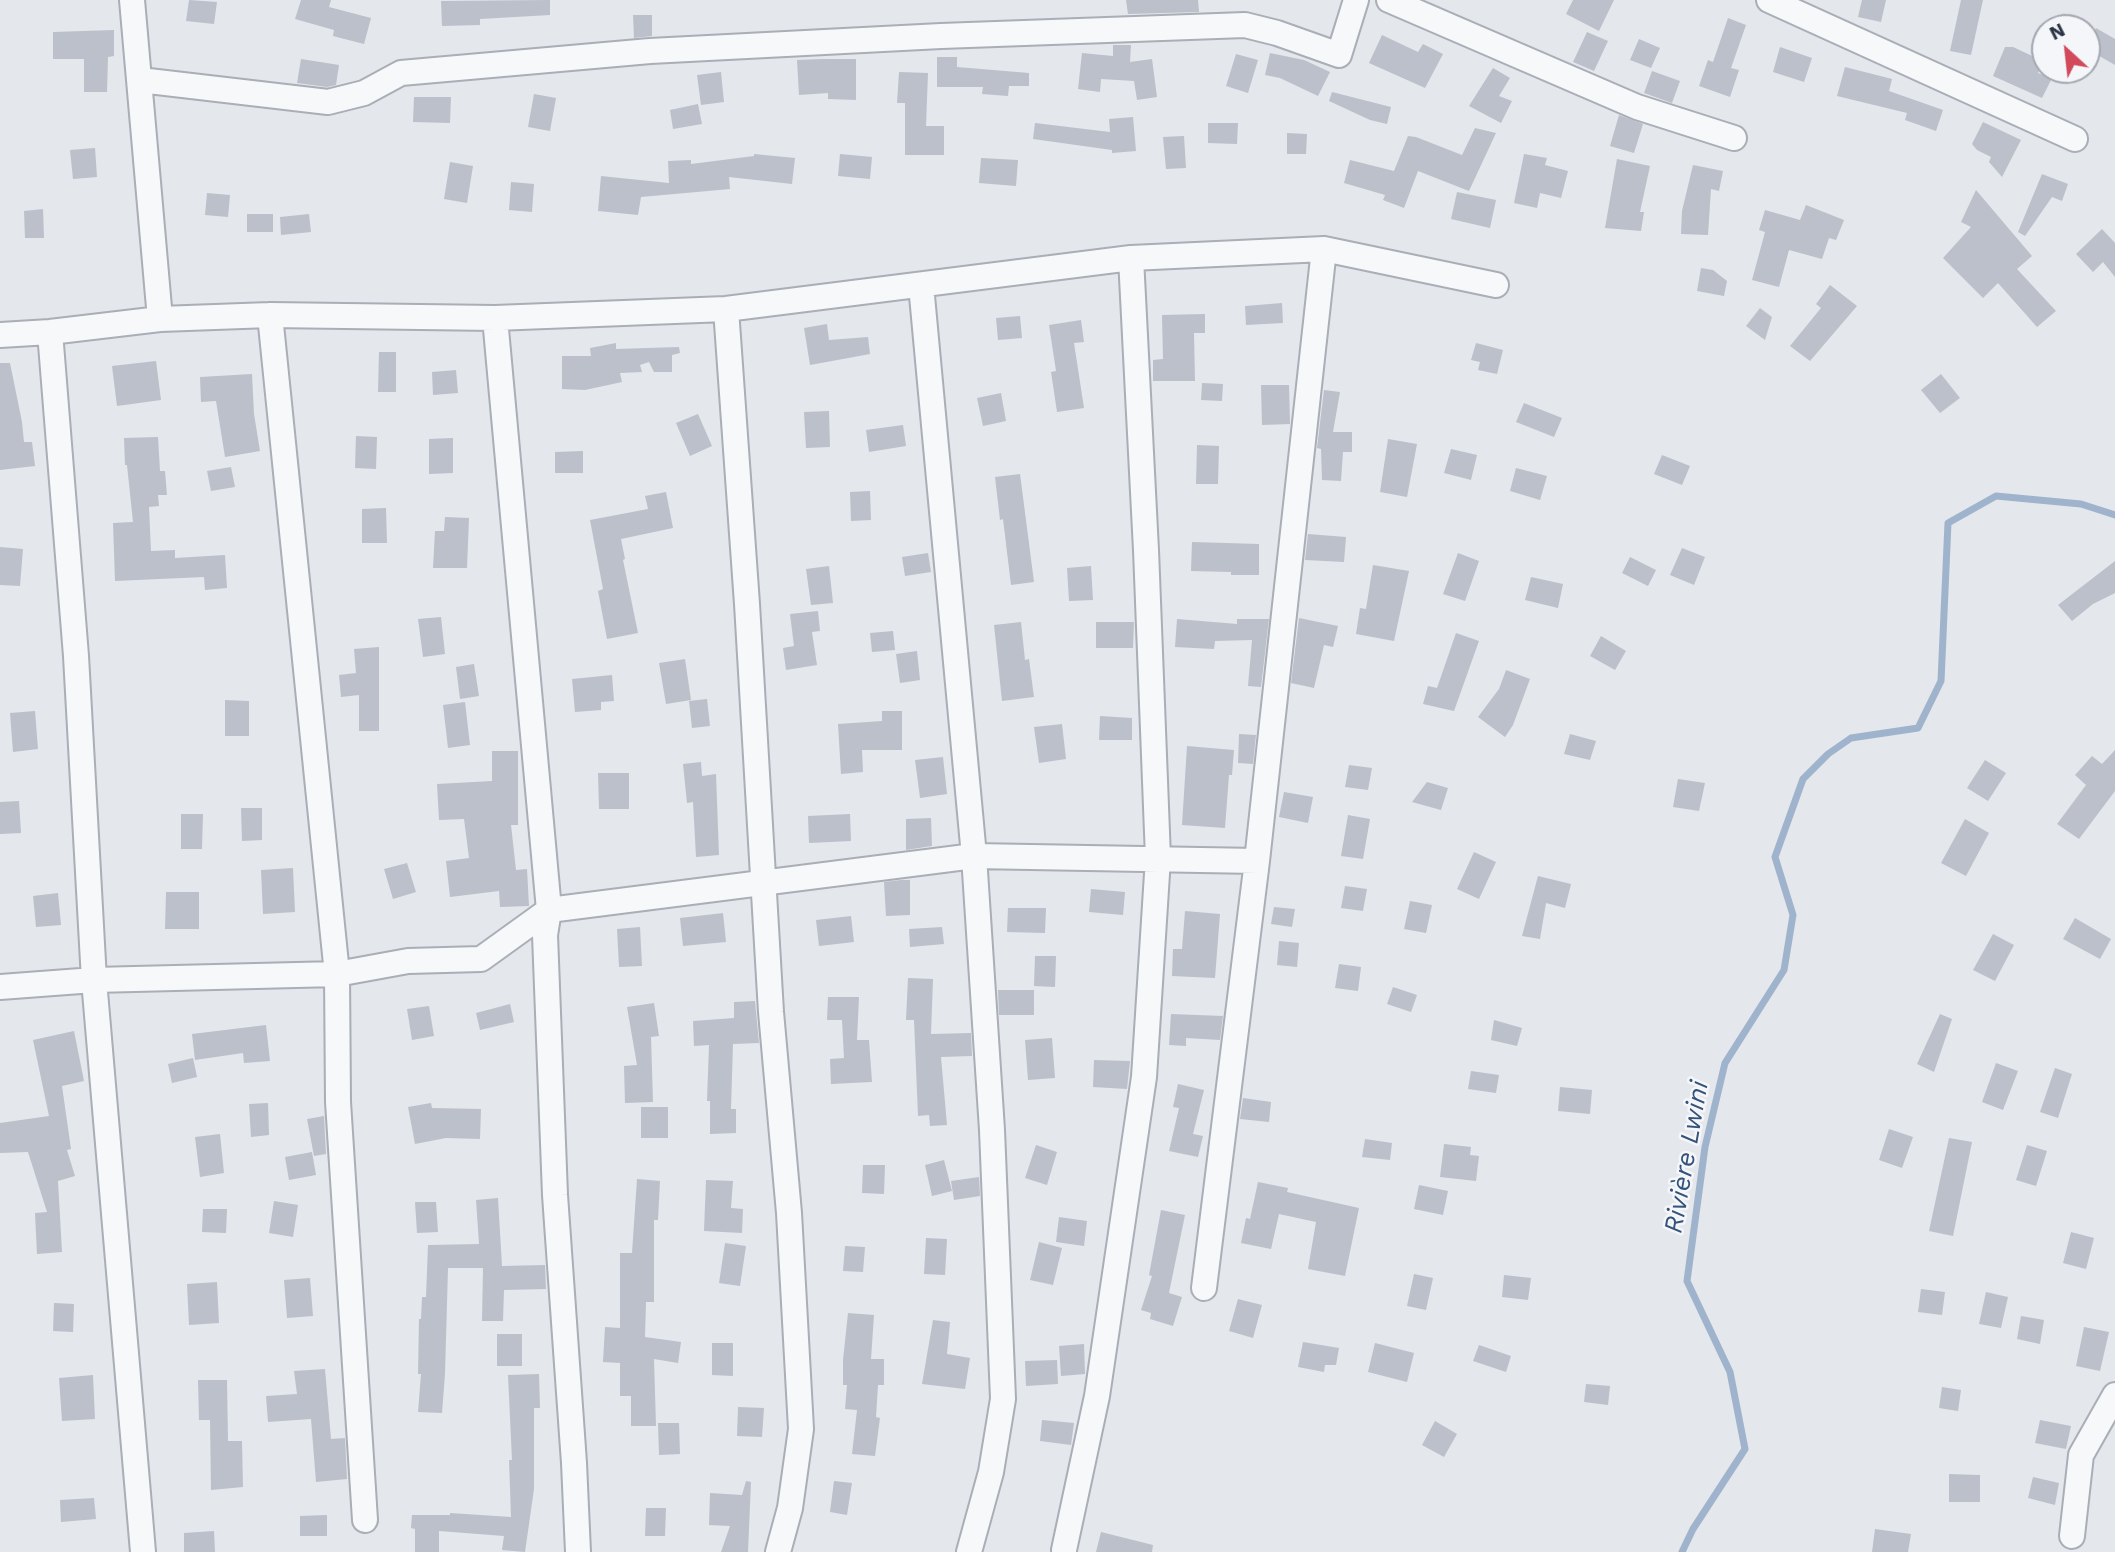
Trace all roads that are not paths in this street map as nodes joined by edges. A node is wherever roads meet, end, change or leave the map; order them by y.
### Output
1 (132, 0) edge
2 (1356, 0) edge
3 (1389, 0) edge
4 (1769, 0) edge
5 (140, 80) junction
6 (1734, 138) dead end
7 (2075, 139) dead end
8 (1324, 249) junction
9 (1130, 258) junction
10 (921, 285) junction
11 (1496, 285) dead end
12 (726, 309) junction
13 (271, 315) junction
14 (495, 318) junction
15 (160, 319) junction
16 (50, 332) junction
17 (0, 335) edge
18 (974, 856) junction
19 (1158, 859) junction
20 (1257, 861) junction
21 (763, 881) junction
22 (549, 910) junction
23 (337, 974) junction
24 (94, 979) junction
25 (0, 987) edge
26 (1204, 1288) dead end
27 (2115, 1395) edge
28 (365, 1520) dead end
29 (2072, 1536) dead end
30 (1064, 1550) dead end
31 (143, 1552) edge
32 (578, 1552) edge
33 (778, 1552) edge
34 (969, 1552) edge

1 - 5 street
2 - 5 street
3 - 6 street
4 - 7 street
5 - 15 street
8 - 9 street
8 - 11 street
8 - 20 street
9 - 10 street
9 - 19 street
10 - 12 street
10 - 18 street
12 - 14 street
12 - 21 street
13 - 14 street
13 - 15 street
13 - 23 street
14 - 22 street
15 - 16 street
16 - 17 street
16 - 24 street
18 - 19 street
18 - 21 street
18 - 34 street
19 - 20 street
19 - 30 street
20 - 26 street
21 - 22 street
21 - 33 street
22 - 23 street
22 - 32 street
23 - 24 street
23 - 28 street
24 - 25 street
24 - 31 street
27 - 29 street

